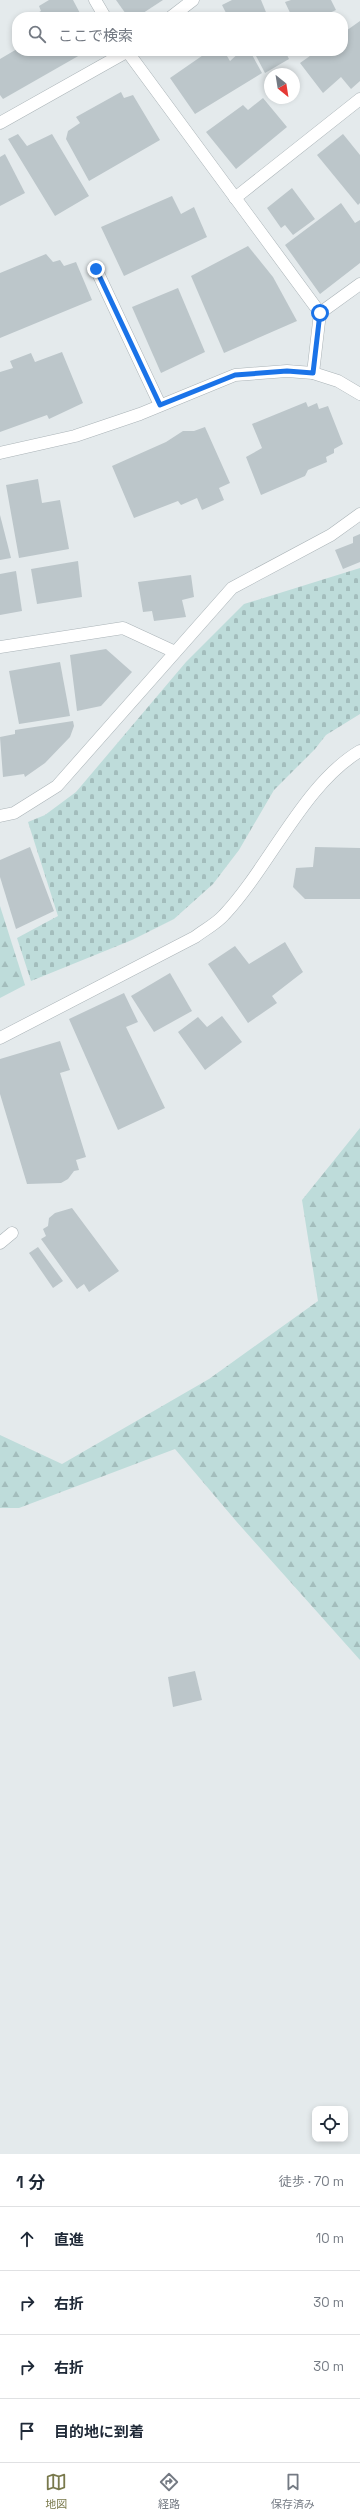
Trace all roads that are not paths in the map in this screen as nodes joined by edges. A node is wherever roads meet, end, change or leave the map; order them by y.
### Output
1 (95, 0) edge
2 (193, 0) edge
3 (102, 12) edge
4 (177, 12) edge
5 (118, 56) edge
6 (131, 56) edge
7 (360, 99) edge
8 (0, 123) edge
9 (236, 198) junction
10 (96, 269) dead end
11 (360, 284) edge
12 (320, 313) junction
13 (313, 373) junction
14 (360, 394) edge
15 (160, 405) junction
16 (0, 453) edge
17 (360, 514) edge
18 (0, 647) edge
19 (175, 652) junction
20 (360, 751) edge
21 (0, 816) edge
22 (0, 1038) edge
23 (12, 1233) dead end
24 (0, 1243) edge

1 - 3 street
2 - 4 street
5 - 8 street
6 - 9 street
7 - 9 street
9 - 12 street
10 - 15 street
11 - 12 street
12 - 13 street
13 - 14 street
13 - 15 street
15 - 16 street
17 - 19 street
18 - 19 street
19 - 21 street
20 - 22 street
23 - 24 street

